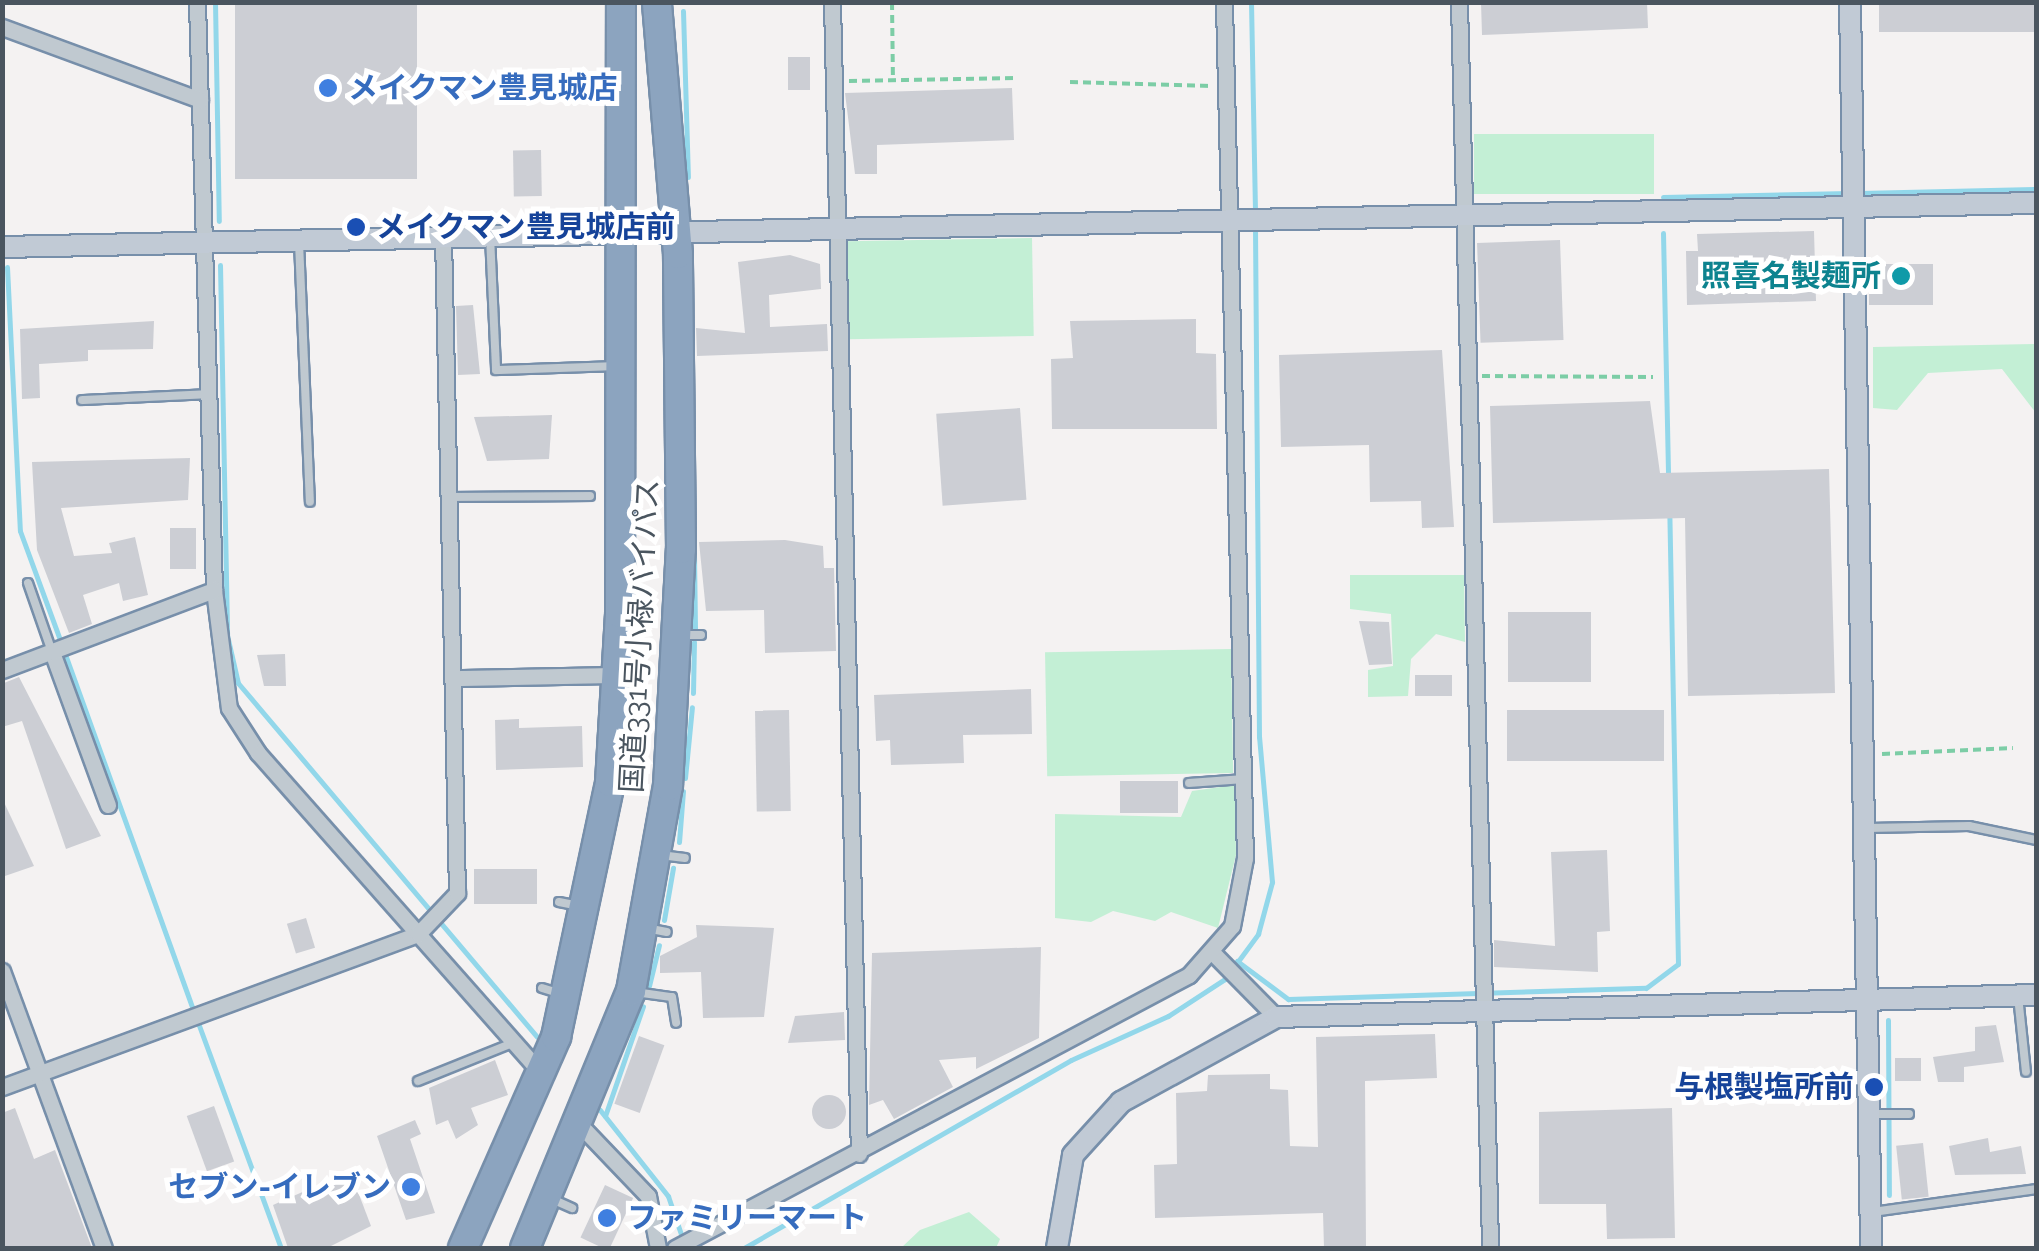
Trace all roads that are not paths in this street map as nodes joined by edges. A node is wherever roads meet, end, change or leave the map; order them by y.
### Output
1 (198, 2) edge
2 (621, 2) edge
3 (657, 2) edge
4 (832, 2) edge
5 (1224, 2) edge
6 (1459, 2) edge
7 (1850, 2) edge
8 (2, 27) edge
9 (200, 100) junction
10 (2036, 203) edge
11 (1854, 208) junction
12 (1463, 214) junction
13 (1229, 216) junction
14 (838, 222) junction
15 (676, 228) junction
16 (618, 229) junction
17 (490, 232) junction
18 (442, 234) junction
19 (299, 238) junction
20 (206, 241) junction
21 (2, 248) edge
22 (617, 366) junction
23 (210, 394) junction
24 (82, 400) dead end
25 (590, 496) dead end
26 (452, 497) junction
27 (310, 502) dead end
28 (28, 583) dead end
29 (214, 590) junction
30 (52, 652) junction
31 (2, 670) edge
32 (618, 675) junction
33 (458, 678) junction
34 (1244, 779) junction
35 (1189, 783) dead end
36 (108, 804) dead end
37 (1864, 828) junction
38 (2036, 840) edge
39 (559, 902) dead end
40 (589, 908) junction
41 (421, 932) junction
42 (1214, 954) junction
43 (2, 970) edge
44 (630, 992) junction
45 (2027, 996) edge
46 (1866, 998) junction
47 (1484, 1009) junction
48 (1276, 1017) junction
49 (676, 1023) dead end
50 (515, 1042) junction
51 (2026, 1072) dead end
52 (40, 1074) junction
53 (542, 1074) junction
54 (418, 1081) dead end
55 (2, 1087) edge
56 (1872, 1114) junction
57 (1908, 1114) dead end
58 (581, 1126) junction
59 (859, 1154) junction
60 (2036, 1189) edge
61 (1868, 1212) junction
62 (104, 1248) edge
63 (463, 1248) edge
64 (525, 1248) edge
65 (658, 1248) edge
66 (674, 1248) edge
67 (1057, 1248) edge
68 (1490, 1248) edge
69 (1872, 1248) edge

1 - 9 street
2 - 16 highway, 国道331号小禄バイパス
3 - 15 highway, 国道331号小禄バイパス
4 - 14 street
5 - 13 street
6 - 12 street
7 - 11 street
8 - 9 street
9 - 20 street
10 - 11 street
11 - 12 street
11 - 37 street
12 - 13 street
12 - 47 street
13 - 14 street
13 - 34 street
14 - 15 street
14 - 59 street
15 - 16 street
15 - 44 highway, 国道331号小禄バイパス
16 - 17 street
16 - 22 highway, 国道331号小禄バイパス
17 - 18 street
17 - 22 lane
18 - 19 street
18 - 26 street
19 - 20 street
19 - 27 lane
20 - 21 street
20 - 23 street
22 - 32 highway, 国道331号小禄バイパス
23 - 24 lane
23 - 29 street
25 - 26 lane
26 - 33 street
28 - 30 lane
29 - 30 street
29 - 41 street
30 - 31 street
30 - 36 street
32 - 33 street
32 - 40 highway, 国道331号小禄バイパス
33 - 41 street
34 - 35 lane
34 - 42 street
37 - 38 lane
37 - 46 street
39 - 40 lane
40 - 53 highway, 国道331号小禄バイパス
41 - 50 street
41 - 52 street
42 - 48 street
42 - 59 street
43 - 52 street
44 - 49 lane
44 - 58 highway, 国道331号小禄バイパス
45 - 46 street
45 - 51 lane
46 - 47 street
46 - 56 street
47 - 48 street
47 - 68 street
48 - 67 street
50 - 53 street
50 - 54 lane
52 - 55 street
52 - 62 street
53 - 63 highway, 国道331号小禄バイパス
56 - 57 lane
56 - 61 street
58 - 64 highway, 国道331号小禄バイパス
58 - 65 street
59 - 66 street
60 - 61 lane
61 - 69 street

